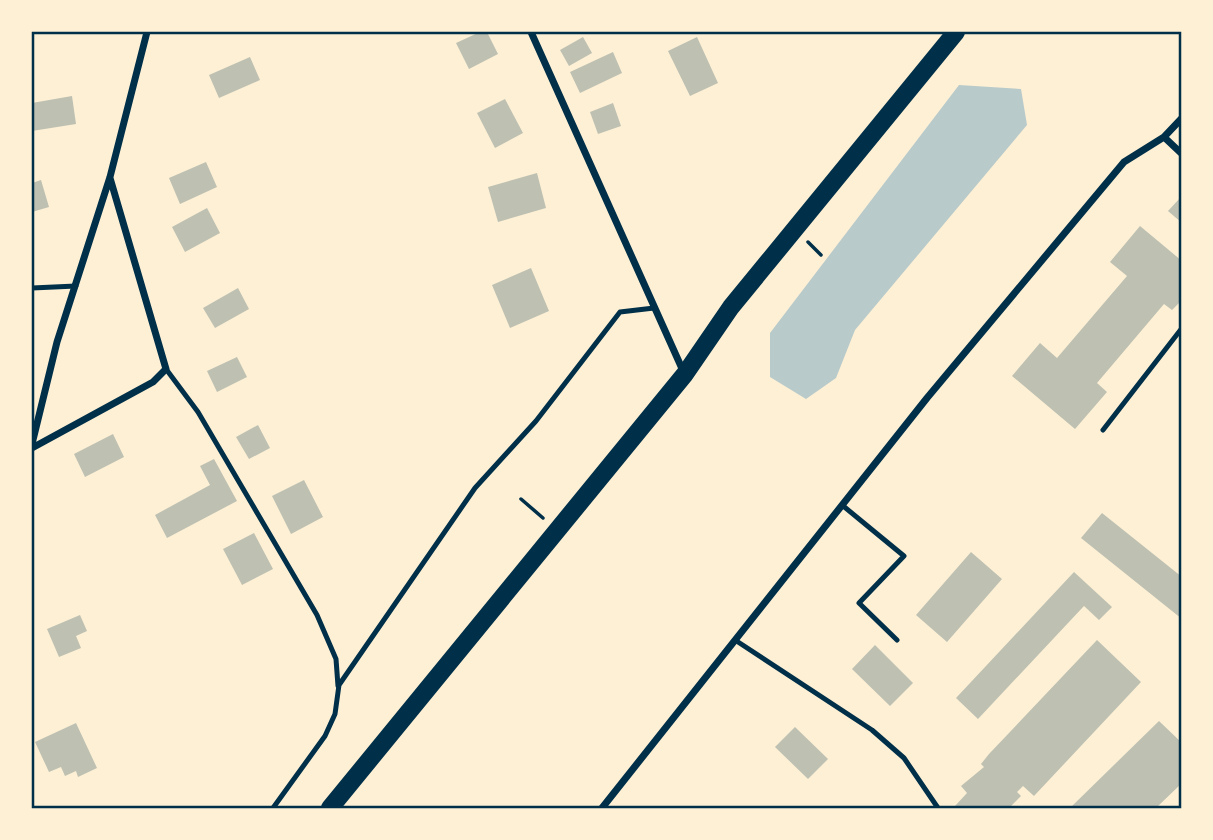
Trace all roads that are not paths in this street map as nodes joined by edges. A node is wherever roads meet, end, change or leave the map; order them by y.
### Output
1 (147, 32) edge
2 (531, 32) edge
3 (956, 32) edge
4 (1181, 118) edge
5 (1164, 137) junction
6 (1181, 154) edge
7 (110, 177) junction
8 (76, 286) junction
9 (32, 288) edge
10 (654, 308) junction
11 (1181, 328) edge
12 (166, 369) junction
13 (685, 374) junction
14 (1103, 430) dead end
15 (32, 446) edge
16 (842, 505) junction
17 (735, 640) junction
18 (897, 640) dead end
19 (338, 689) junction
20 (273, 808) edge
21 (330, 808) edge
22 (602, 808) edge
23 (938, 808) edge

1 - 7 street
2 - 10 street
3 - 13 main road
4 - 5 street
5 - 6 street
5 - 16 street
7 - 8 street
7 - 12 street
8 - 9 lane
8 - 15 street
10 - 13 street
10 - 19 lane
11 - 14 lane
12 - 15 street
12 - 19 lane
13 - 21 main road
16 - 17 street
16 - 18 lane
17 - 22 street
17 - 23 lane
19 - 20 lane

